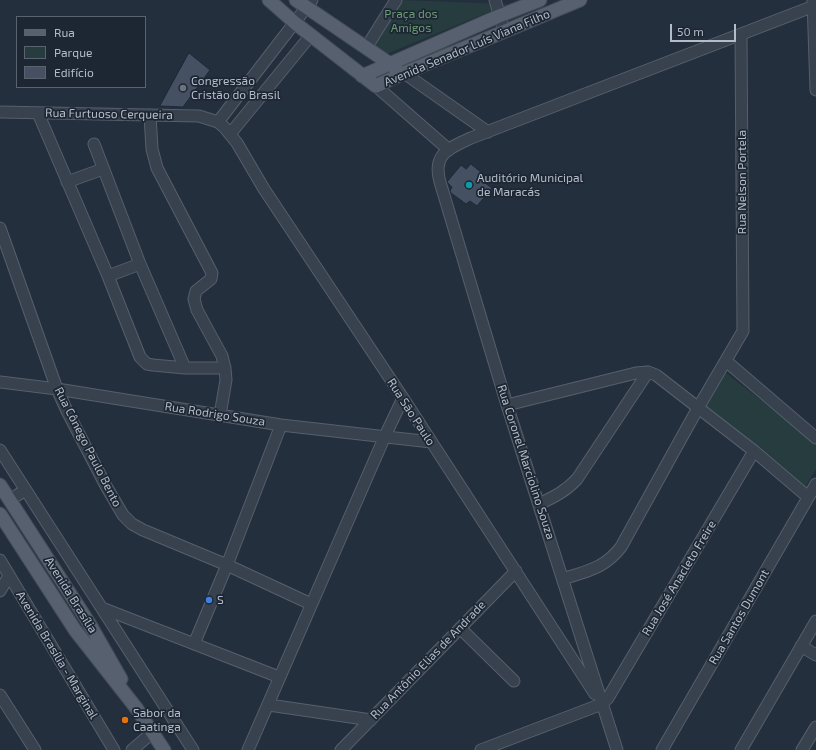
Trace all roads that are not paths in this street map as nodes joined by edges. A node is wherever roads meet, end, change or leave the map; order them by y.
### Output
1 (269, 0) edge
2 (396, 0) edge
3 (495, 0) edge
4 (537, 0) edge
5 (580, 0) edge
6 (305, 2) edge
7 (813, 3) edge
8 (499, 16) junction
9 (294, 23) junction
10 (504, 31) junction
11 (741, 34) junction
12 (311, 35) junction
13 (366, 48) junction
14 (390, 64) junction
15 (404, 73) junction
16 (362, 76) junction
17 (376, 86) junction
18 (816, 90) edge
19 (0, 112) edge
20 (38, 113) junction
21 (150, 115) junction
22 (218, 122) junction
23 (488, 132) junction
24 (230, 134) junction
25 (94, 144) dead end
26 (448, 150) junction
27 (103, 169) junction
28 (67, 182) junction
29 (0, 228) edge
30 (140, 264) junction
31 (108, 276) junction
32 (726, 361) junction
33 (185, 368) junction
34 (226, 368) junction
35 (648, 372) junction
36 (0, 382) edge
37 (57, 389) junction
38 (403, 398) junction
39 (507, 405) junction
40 (698, 408) junction
41 (220, 415) junction
42 (281, 425) junction
43 (385, 436) junction
44 (816, 438) edge
45 (431, 442) junction
46 (0, 450) edge
47 (754, 450) junction
48 (816, 484) edge
49 (0, 485) edge
50 (26, 490) junction
51 (808, 497) junction
52 (10, 500) junction
53 (539, 504) junction
54 (0, 514) edge
55 (44, 552) junction
56 (0, 560) edge
57 (31, 561) junction
58 (227, 565) junction
59 (516, 571) junction
60 (9, 576) junction
61 (563, 579) junction
62 (0, 591) edge
63 (311, 604) junction
64 (102, 608) junction
65 (816, 621) edge
66 (460, 628) junction
67 (194, 644) junction
68 (801, 646) junction
69 (816, 655) edge
70 (279, 677) junction
71 (514, 681) dead end
72 (0, 695) edge
73 (602, 704) junction
74 (269, 705) junction
75 (137, 709) junction
76 (371, 720) junction
77 (816, 726) edge
78 (153, 732) junction
79 (145, 746) edge
80 (30, 747) edge
81 (807, 748) edge
82 (114, 750) edge
83 (132, 750) edge
84 (164, 750) edge
85 (193, 750) edge
86 (248, 750) edge
87 (341, 750) edge
88 (480, 750) edge
89 (618, 750) edge
90 (662, 750) edge
91 (741, 750) edge

1 - 9 main road
2 - 13 street
3 - 8 street
4 - 8 main road, Avenida Senador Luís Viana Filho
5 - 10 main road, Avenida Senador Luís Viana Filho
6 - 9 street
6 - 13 main road
7 - 11 street
7 - 18 street
8 - 10 street
8 - 14 main road, Avenida Senador Luís Viana Filho
9 - 12 main road
9 - 22 street
10 - 15 main road, Avenida Senador Luís Viana Filho
11 - 23 street
11 - 32 street, Rua Nelson Portela
12 - 16 main road
12 - 24 street
13 - 14 main road
14 - 15 main road
14 - 16 main road, Avenida Senador Luís Viana Filho
15 - 17 main road, Avenida Senador Luís Viana Filho
15 - 23 street
16 - 17 main road
17 - 26 street
19 - 20 street, Rua Furtuoso Cerqueira
20 - 21 street, Rua Furtuoso Cerqueira
20 - 28 street
21 - 22 street, Rua Furtuoso Cerqueira
21 - 34 street
22 - 24 street, Rua São Paulo
23 - 26 street
24 - 38 street, Rua São Paulo
25 - 27 street
26 - 39 street, Rua Coronel Marciolino Souza
27 - 28 street
27 - 30 street
28 - 31 street
29 - 37 street, Rua Cônego Paulo Bento
30 - 31 street
30 - 33 street
31 - 33 street
32 - 40 street
32 - 44 street
33 - 34 street
34 - 41 street
35 - 39 street
35 - 40 street
35 - 53 street
36 - 37 street, Rua Rodrigo Souza
37 - 41 street, Rua Rodrigo Souza
37 - 58 street, Rua Cônego Paulo Bento
38 - 43 street
38 - 45 street, Rua São Paulo
39 - 53 street, Rua Coronel Marciolino Souza
40 - 47 street
40 - 61 street
41 - 42 street, Rua Rodrigo Souza
42 - 43 street, Rua Rodrigo Souza
42 - 58 street
43 - 45 street, Rua Rodrigo Souza
43 - 63 street
45 - 59 street, Rua São Paulo
46 - 50 street
47 - 51 street
47 - 73 street, Rua José Anacleto Freire
48 - 51 street, Rua Santos Dumont
49 - 52 main road, Avenida Brasília
50 - 52 street
50 - 64 street
51 - 90 street, Rua Santos Dumont
52 - 55 main road, Avenida Brasília
53 - 61 street, Rua Coronel Marciolino Souza
54 - 57 main road, Avenida Brasília
55 - 57 main road
55 - 75 main road, Avenida Brasília
56 - 60 street, Avenida Brasília - Marginal
57 - 75 main road, Avenida Brasília
58 - 63 street, Rua Cônego Paulo Bento
58 - 67 street
59 - 66 street, Rua Antônio Elias de Andrade
59 - 73 street, Rua São Paulo
60 - 62 street
60 - 82 street, Avenida Brasília - Marginal
61 - 73 street, Rua Coronel Marciolino Souza
63 - 70 street
64 - 67 street
64 - 85 street
65 - 68 street
66 - 71 street
66 - 76 street, Rua Antônio Elias de Andrade
67 - 70 street
68 - 69 street
68 - 91 street
70 - 74 street
72 - 80 street
73 - 88 street
73 - 89 street, Rua Coronel Marciolino Souza
74 - 76 street
74 - 86 street
75 - 78 main road, Avenida Brasília
76 - 87 street, Rua Antônio Elias de Andrade
77 - 81 street
78 - 79 street
78 - 84 main road, Avenida Brasília
79 - 83 street

